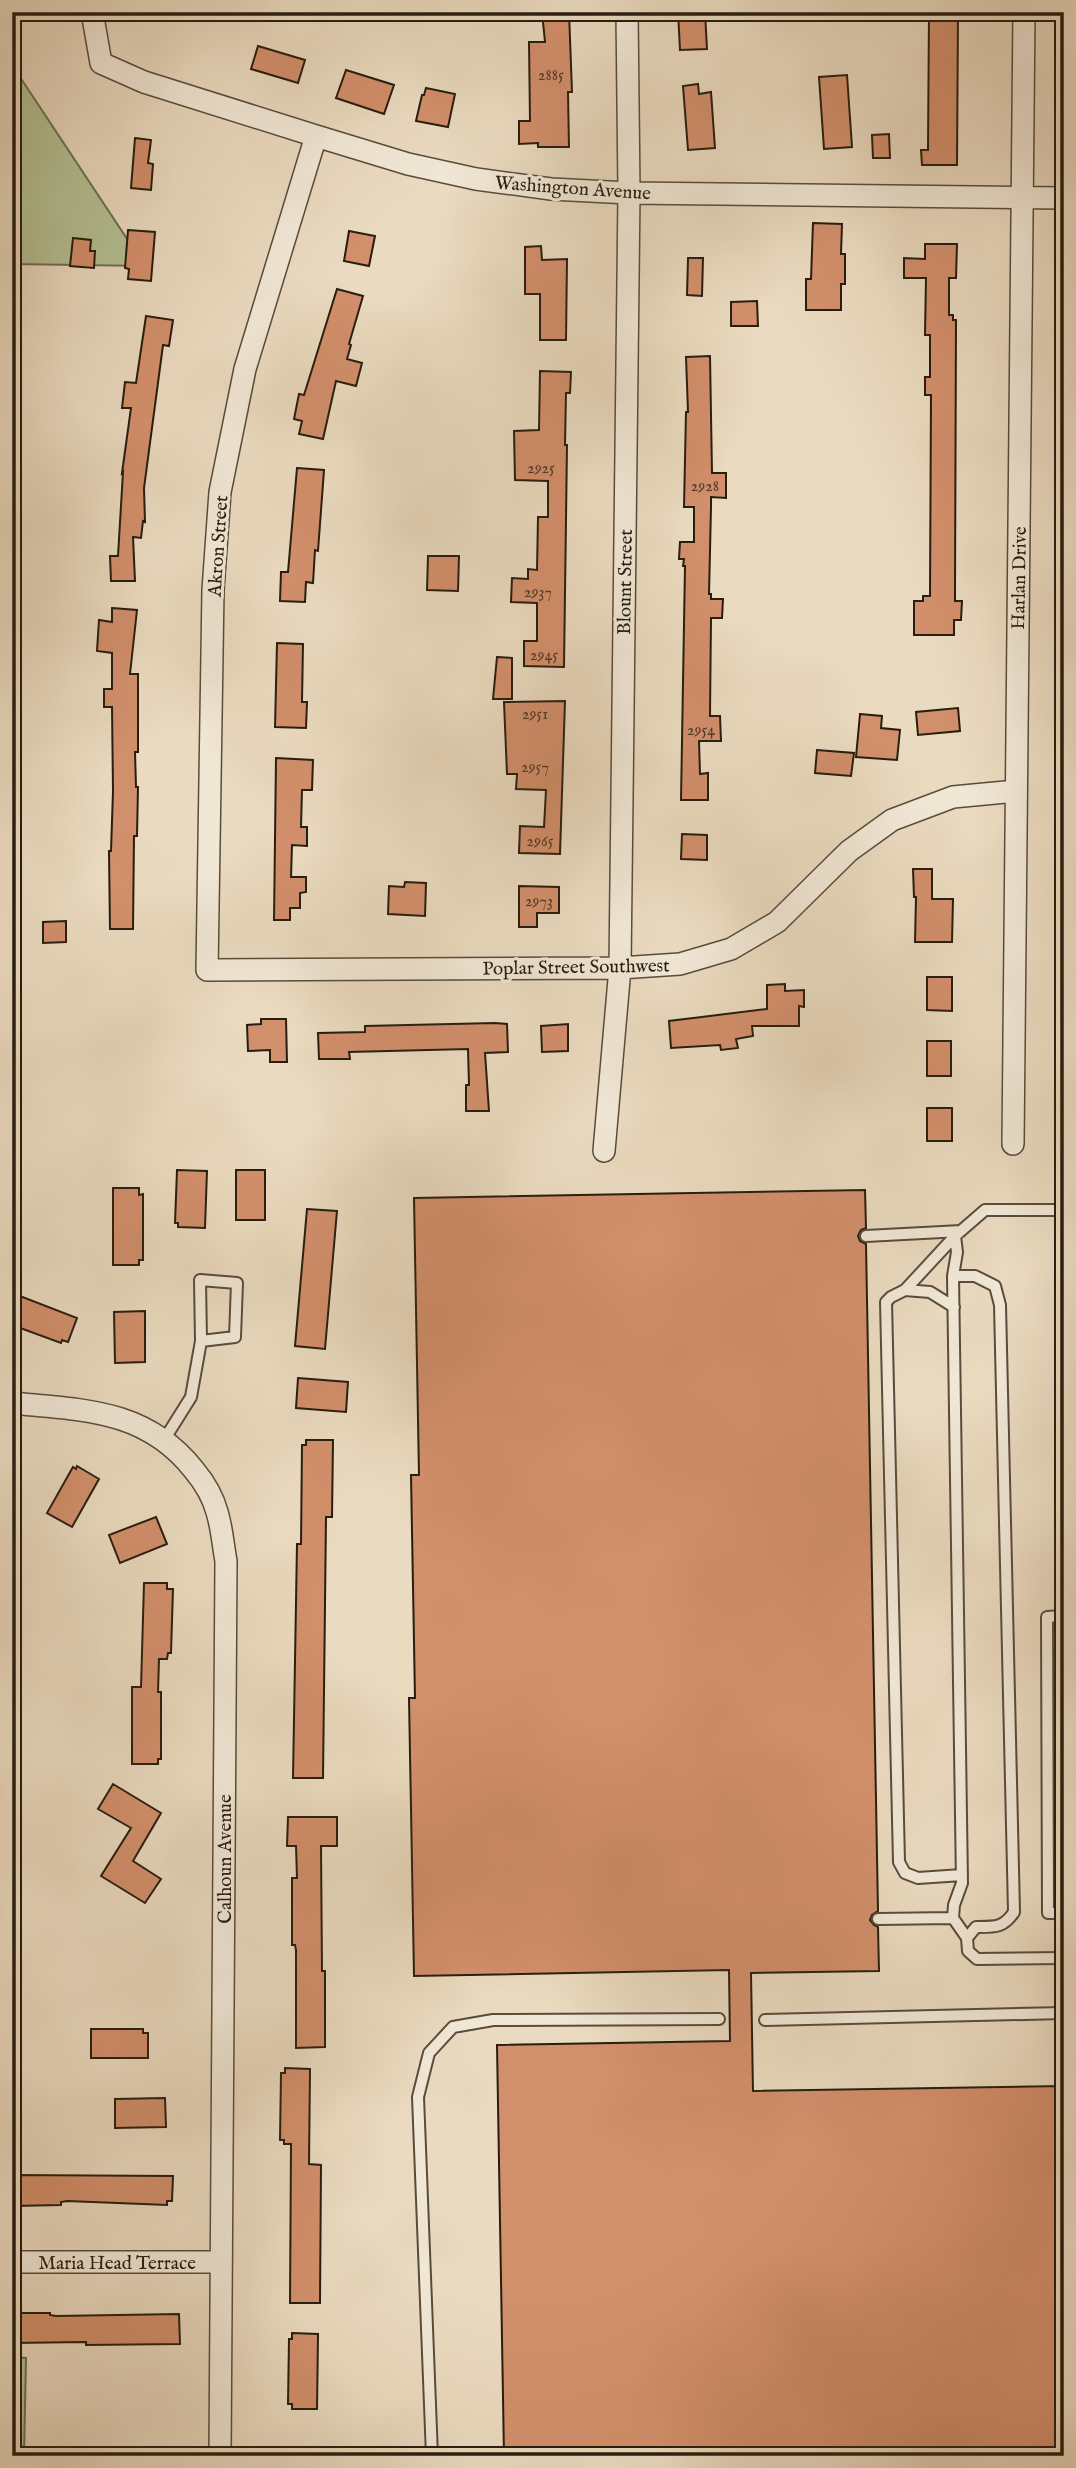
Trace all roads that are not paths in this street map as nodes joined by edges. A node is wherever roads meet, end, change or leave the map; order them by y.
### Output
1 (92, 12) edge
2 (627, 12) edge
3 (1024, 12) edge
4 (316, 136) junction
5 (629, 193) junction
6 (1064, 198) edge
7 (1022, 199) junction
8 (1016, 791) junction
9 (620, 968) junction
10 (207, 970) joint
11 (1013, 1144) dead end
12 (604, 1151) dead end
13 (1064, 1210) edge
14 (958, 1234) junction
15 (866, 1237) dead end
16 (953, 1276) junction
17 (905, 1290) junction
18 (954, 1307) junction
19 (201, 1341) junction
20 (12, 1403) edge
21 (164, 1440) junction
22 (1064, 1616) edge
23 (962, 1875) junction
24 (1064, 1913) edge
25 (953, 1918) junction
26 (878, 1919) dead end
27 (967, 1938) junction
28 (1064, 1958) edge
29 (1064, 2013) edge
30 (719, 2019) dead end
31 (765, 2020) dead end
32 (12, 2262) edge
33 (221, 2262) junction
34 (220, 2456) edge
35 (432, 2456) edge

1 - 4 street, Washington Avenue
2 - 5 street, Blount Street
3 - 7 street, Harlan Drive
4 - 5 street, Washington Avenue
4 - 10 street, Akron Street
5 - 7 street, Washington Avenue
5 - 9 street, Blount Street
6 - 7 street, Washington Avenue
7 - 8 street, Harlan Drive
8 - 9 street, Poplar Street Southwest
8 - 11 street, Harlan Drive
9 - 10 street, Poplar Street Southwest
9 - 12 street, Blount Street
13 - 14 lane
14 - 15 lane
14 - 16 lane
14 - 17 lane
16 - 18 lane
16 - 27 lane
17 - 18 lane
17 - 23 lane
18 - 23 lane
19 - 19 lane
19 - 21 lane
20 - 21 street, Calhoun Avenue
21 - 33 street, Calhoun Avenue
22 - 24 lane
23 - 25 lane
25 - 26 lane
25 - 27 lane
27 - 28 lane
29 - 31 lane
30 - 35 lane
32 - 33 street, Maria Head Terrace
33 - 34 street, Calhoun Avenue

